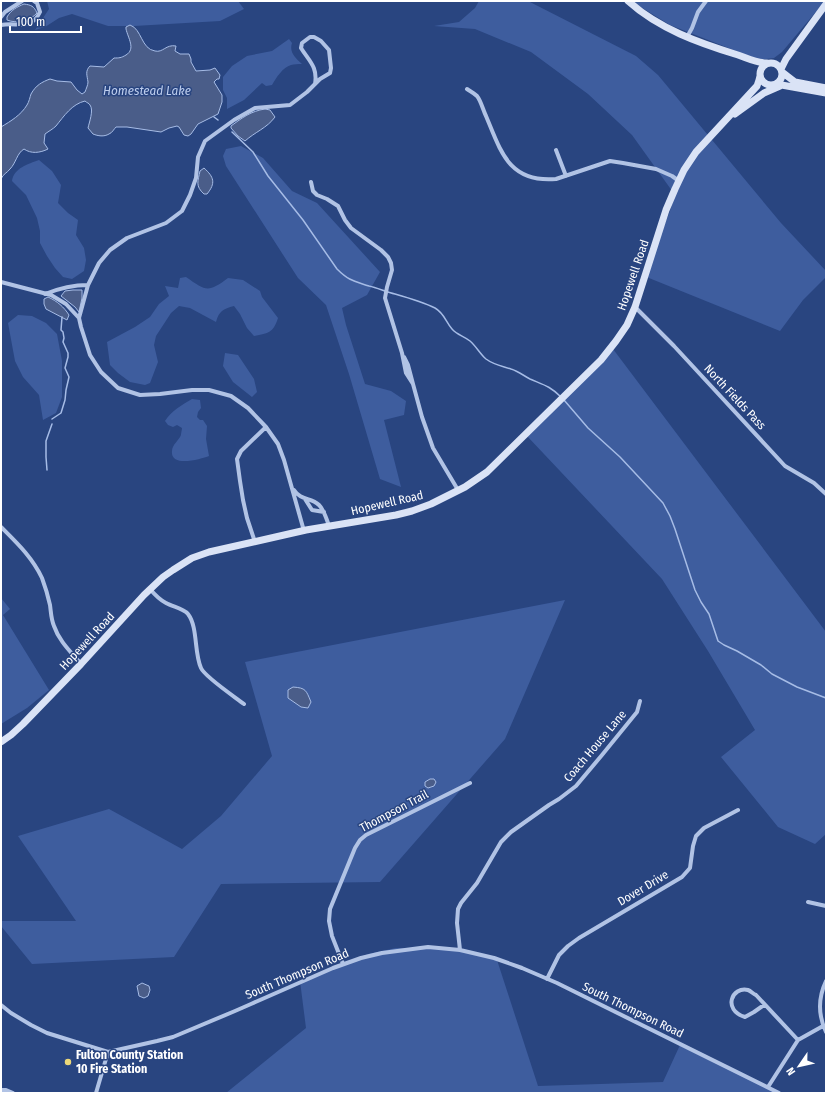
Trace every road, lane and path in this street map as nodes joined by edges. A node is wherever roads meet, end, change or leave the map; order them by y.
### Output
1 (22, 1) edge
2 (34, 1) edge
3 (628, 1) edge
4 (706, 1) edge
5 (826, 4) edge
6 (1, 17) edge
7 (812, 23) junction
8 (1, 25) edge
9 (687, 37) junction
10 (724, 52) junction
11 (770, 63) junction
12 (782, 71) junction
13 (760, 74) junction
14 (315, 84) junction
15 (776, 84) junction
16 (826, 88) edge
17 (467, 89) dead end
18 (826, 93) edge
19 (733, 115) junction
20 (725, 121) junction
21 (556, 150) dead end
22 (566, 176) junction
23 (679, 181) junction
24 (311, 182) dead end
25 (1, 282) edge
26 (88, 285) junction
27 (45, 294) junction
28 (635, 307) junction
29 (79, 318) junction
30 (266, 427) junction
31 (292, 486) junction
32 (458, 490) junction
33 (826, 494) edge
34 (305, 498) junction
35 (324, 512) junction
36 (329, 526) junction
37 (1, 528) edge
38 (304, 531) junction
39 (255, 542) junction
40 (150, 589) junction
41 (81, 664) junction
42 (640, 700) dead end
43 (244, 704) dead end
44 (1, 742) edge
45 (470, 783) dead end
46 (738, 810) dead end
47 (808, 902) dead end
48 (826, 906) edge
49 (460, 950) junction
50 (343, 964) junction
51 (547, 979) junction
52 (826, 980) edge
53 (764, 1004) junction
54 (1, 1005) edge
55 (823, 1026) junction
56 (826, 1032) edge
57 (798, 1040) junction
58 (108, 1052) junction
59 (768, 1087) junction
60 (1, 1090) edge
61 (13, 1093) edge
62 (96, 1093) edge
63 (779, 1093) edge

1 - 6 street
2 - 8 street
3 - 9 street
4 - 9 street
5 - 7 street
7 - 11 street
7 - 12 street
9 - 10 street
10 - 11 street
10 - 13 street
11 - 12 street
11 - 13 street
12 - 15 street
12 - 16 street
13 - 15 street
13 - 20 street, Hopewell Road
14 - 14 street
14 - 26 street
15 - 18 street
15 - 19 street
15 - 19 street, Hopewell Road
17 - 22 street
19 - 20 street, Hopewell Road
20 - 23 street, Hopewell Road
21 - 22 street
22 - 23 street
23 - 28 street, Hopewell Road
24 - 32 street
25 - 27 street
26 - 27 street
26 - 29 street
27 - 29 street
28 - 32 street, Hopewell Road
28 - 33 street, North Fields Pass
29 - 30 street
30 - 31 street
30 - 39 street
31 - 34 street
31 - 38 street
32 - 36 street, Hopewell Road
34 - 35 street
34 - 35 street
35 - 36 street
36 - 38 street, Hopewell Road
37 - 41 street
38 - 39 street, Hopewell Road
39 - 40 street, Hopewell Road
40 - 41 street, Hopewell Road
40 - 43 street
41 - 44 street, Hopewell Road
42 - 49 street, Coach House Lane
45 - 50 street, Thompson Trail
46 - 51 street, Dover Drive
47 - 48 street
49 - 50 street, South Thompson Road
49 - 51 street, South Thompson Road
50 - 58 street, South Thompson Road
51 - 59 street, South Thompson Road
52 - 55 street
53 - 53 street
53 - 57 street
54 - 58 street, South Thompson Road
55 - 56 street
55 - 57 street
57 - 59 street
58 - 62 street
59 - 63 street, South Thompson Road
60 - 61 street

